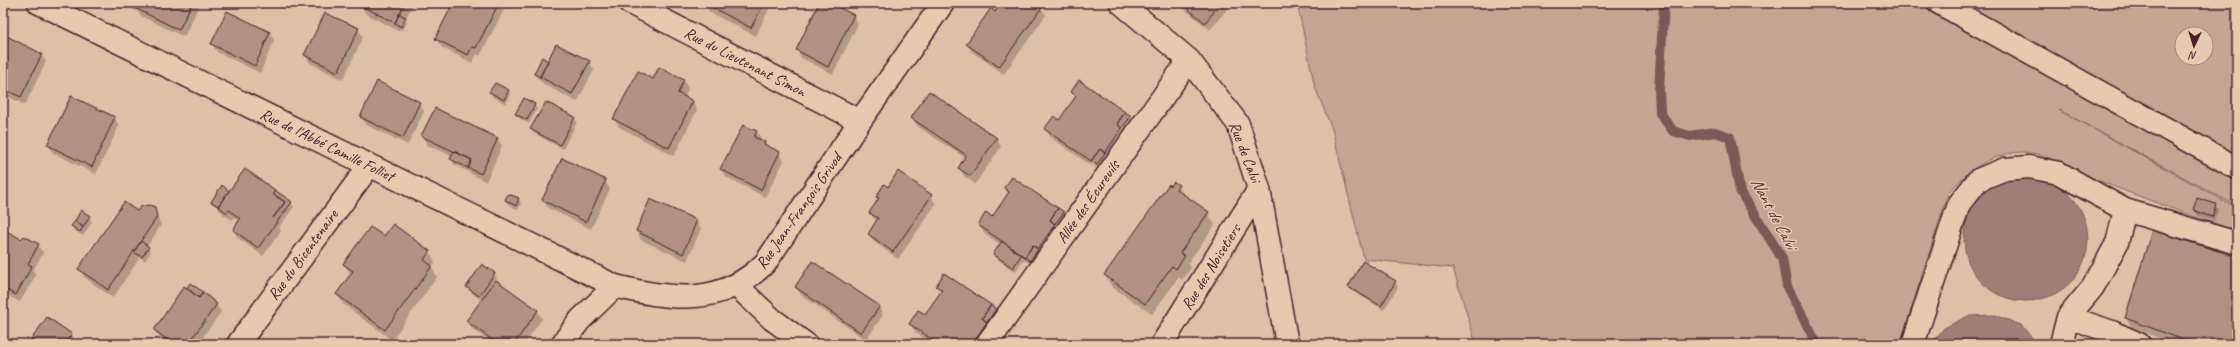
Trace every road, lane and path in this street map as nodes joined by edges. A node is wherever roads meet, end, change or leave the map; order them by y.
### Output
1 (39, 3) edge
2 (630, 3) edge
3 (943, 3) edge
4 (1121, 3) edge
5 (1940, 3) edge
6 (1189, 60) junction
7 (860, 121) junction
8 (369, 166) junction
9 (2237, 168) edge
10 (1259, 189) junction
11 (2125, 210) junction
12 (2237, 243) edge
13 (614, 286) junction
14 (738, 286) junction
15 (2068, 317) junction
16 (238, 344) edge
17 (562, 344) edge
18 (806, 344) edge
19 (987, 344) edge
20 (1162, 344) edge
21 (1287, 344) edge
22 (1913, 344) edge
23 (2061, 344) edge
24 (2139, 344) edge

1 - 8 street, Rue de l'Abbé Camille Folliet
2 - 7 street, Rue du Lieutenant Simon
3 - 7 street, Rue Jean-François Grivod
4 - 6 street, Rue de Calvi
5 - 9 street
6 - 10 street, Rue de Calvi
6 - 19 street, Allée des Écureuils
7 - 14 street, Rue Jean-François Grivod
8 - 13 street, Rue de l'Abbé Camille Folliet
8 - 16 street, Rue du Bicentenaire
10 - 20 street, Rue des Noisetiers
10 - 21 street, Rue de Calvi
11 - 12 street
11 - 15 street
11 - 22 street
13 - 14 street, Rue Jean-François Grivod
13 - 17 street
14 - 18 street
15 - 23 street
15 - 24 street

